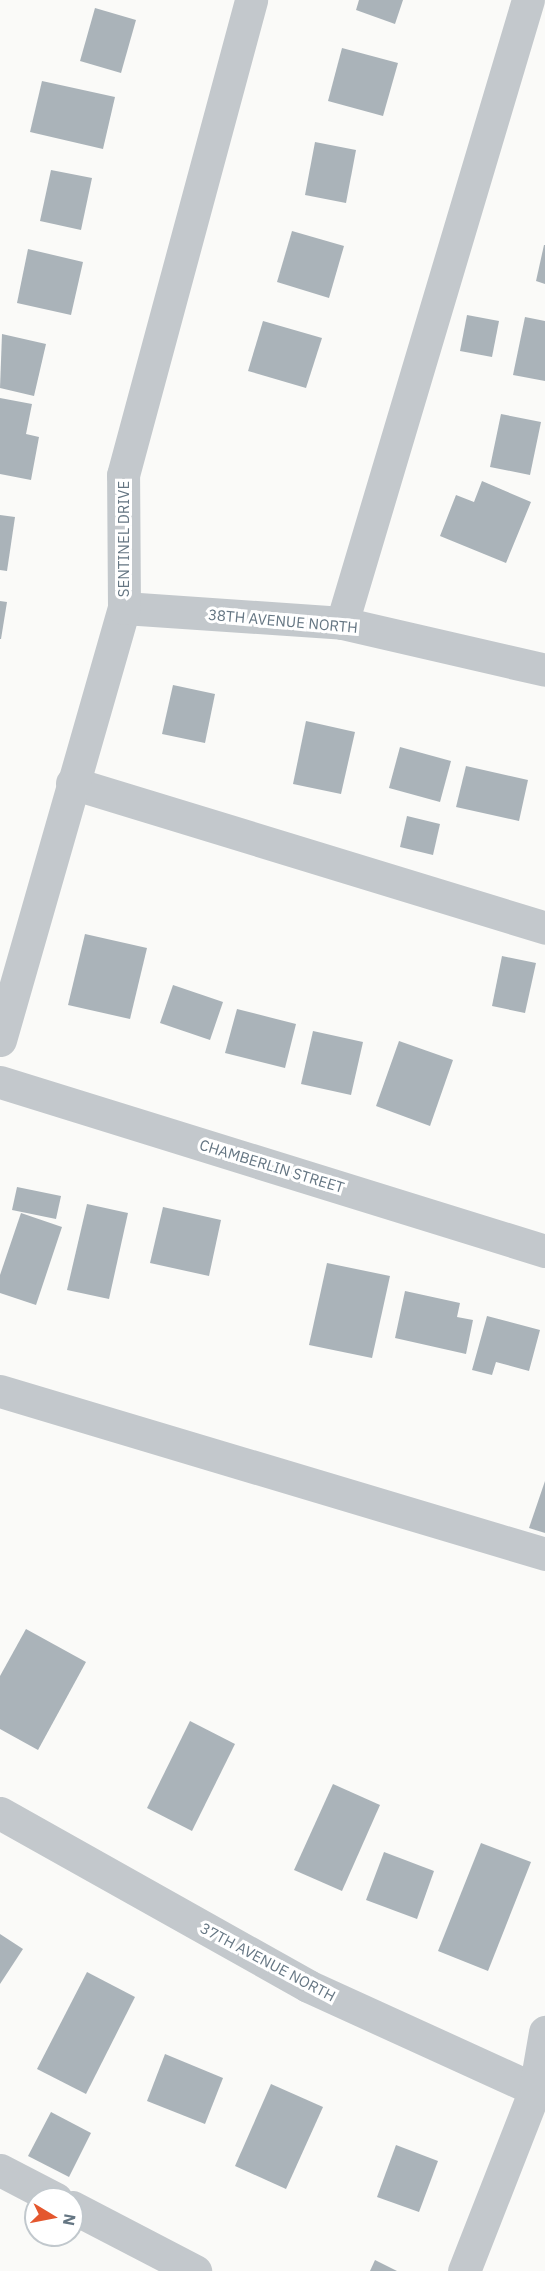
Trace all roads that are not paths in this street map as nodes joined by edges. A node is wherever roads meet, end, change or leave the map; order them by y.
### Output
1 (251, 0) edge
2 (528, 0) edge
3 (124, 608) junction
4 (342, 623) junction
5 (545, 670) edge
6 (72, 783) junction
7 (545, 928) edge
8 (0, 1040) edge
9 (0, 1082) edge
10 (545, 1251) edge
11 (0, 1392) edge
12 (545, 1554) edge
13 (0, 1813) edge
14 (545, 2032) edge
15 (540, 2092) edge
16 (0, 2170) edge
17 (33, 2187) edge
18 (84, 2213) edge
19 (195, 2271) edge
20 (464, 2271) edge

1 - 3 street, SENTINEL DRIVE
2 - 4 street
3 - 4 street, 38TH AVENUE NORTH
3 - 6 street, SENTINEL DRIVE
4 - 5 street, 38TH AVENUE NORTH
6 - 7 street
6 - 8 street, SENTINEL DRIVE
9 - 10 street, CHAMBERLIN STREET
11 - 12 street
13 - 15 street, 37TH AVENUE NORTH
14 - 15 street
15 - 20 street
16 - 17 street
18 - 19 street

